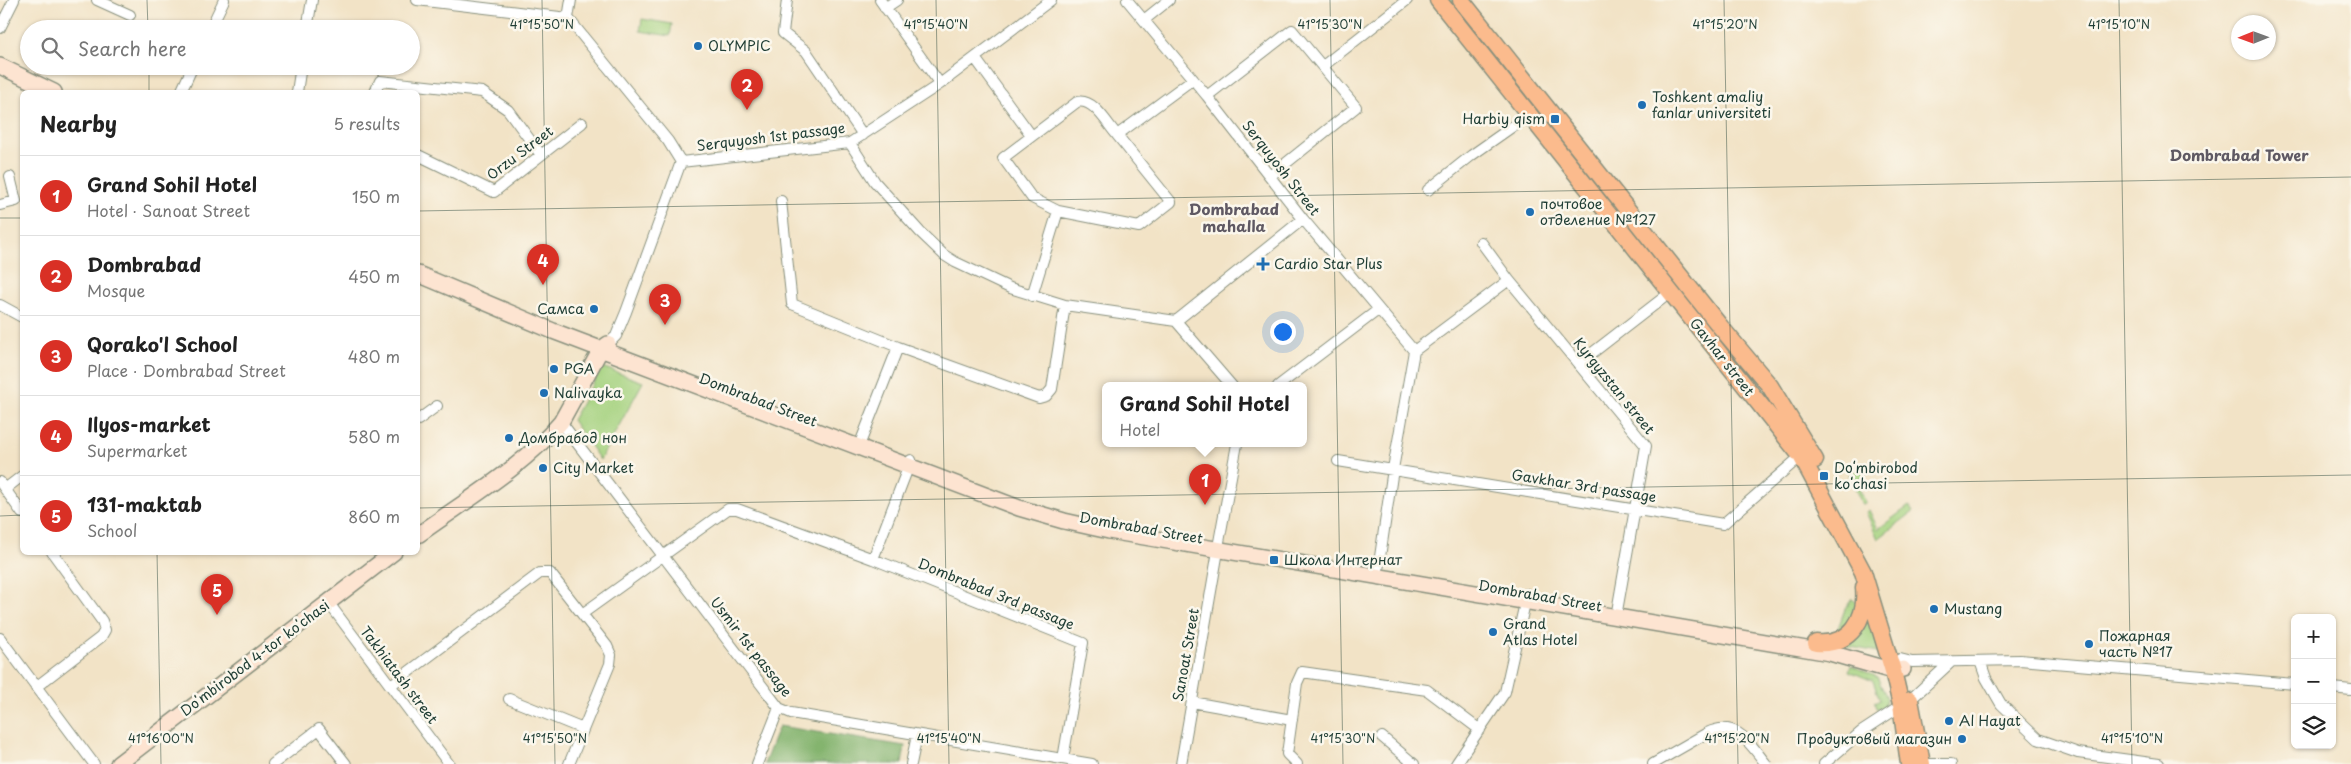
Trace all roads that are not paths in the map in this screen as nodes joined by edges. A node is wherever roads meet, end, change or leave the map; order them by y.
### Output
1 (14, 0) edge
2 (224, 0) edge
3 (312, 0) edge
4 (417, 0) edge
5 (571, 0) edge
6 (787, 0) edge
7 (897, 0) edge
8 (1051, 0) edge
9 (1127, 0) edge
10 (1170, 0) edge
11 (1407, 0) edge
12 (1438, 0) edge
13 (1461, 0) edge
14 (103, 1) edge
15 (882, 4) edge
16 (130, 15) dead end
17 (568, 18) junction
18 (214, 20) edge
19 (309, 20) edge
20 (1144, 20) junction
21 (0, 28) edge
22 (975, 58) junction
23 (0, 66) edge
24 (1323, 66) junction
25 (0, 74) edge
26 (189, 75) edge
27 (300, 75) edge
28 (1193, 79) junction
29 (940, 84) junction
30 (35, 90) edge
31 (50, 90) edge
32 (182, 90) edge
33 (297, 90) edge
34 (376, 90) edge
35 (1206, 96) junction
36 (1529, 115) junction
37 (582, 122) dead end
38 (863, 135) junction
39 (1116, 135) junction
40 (1031, 136) junction
41 (850, 143) junction
42 (541, 155) junction
43 (420, 156) edge
44 (681, 162) junction
45 (1270, 176) junction
46 (10, 177) dead end
47 (1428, 190) dead end
48 (781, 201) dead end
49 (0, 205) edge
50 (1058, 210) junction
51 (1303, 219) junction
52 (1638, 224) junction
53 (1624, 236) junction
54 (1481, 242) dead end
55 (420, 267) edge
56 (420, 275) edge
57 (1509, 280) junction
58 (1671, 292) junction
59 (1032, 296) junction
60 (0, 305) edge
61 (1065, 305) junction
62 (1378, 310) junction
63 (20, 316) edge
64 (1176, 321) junction
65 (608, 345) junction
66 (898, 347) junction
67 (1414, 351) junction
68 (1578, 364) junction
69 (1229, 382) edge
70 (1283, 382) edge
71 (437, 406) dead end
72 (420, 419) edge
73 (561, 422) junction
74 (861, 443) junction
75 (1236, 447) edge
76 (1801, 456) junction
77 (1338, 460) dead end
78 (910, 463) junction
79 (1393, 469) junction
80 (20, 477) edge
81 (2, 485) edge
82 (1635, 509) junction
83 (20, 510) edge
84 (420, 534) edge
85 (1218, 546) junction
86 (54, 555) edge
87 (390, 555) edge
88 (663, 555) junction
89 (873, 560) junction
90 (1863, 572) junction
91 (1377, 573) junction
92 (1526, 598) junction
93 (328, 602) junction
94 (1616, 613) junction
95 (582, 614) junction
96 (0, 638) edge
97 (1816, 643) junction
98 (1980, 661) junction
99 (1951, 662) junction
100 (1899, 664) junction
101 (2291, 684) edge
102 (391, 685) junction
103 (36, 687) junction
104 (2336, 688) edge
105 (2351, 690) edge
106 (509, 699) dead end
107 (1192, 702) junction
108 (1905, 703) junction
109 (778, 708) junction
110 (1292, 720) junction
111 (583, 729) junction
112 (1480, 730) junction
113 (916, 735) junction
114 (1382, 736) dead end
115 (1063, 759) junction
116 (94, 764) edge
117 (118, 764) edge
118 (273, 764) edge
119 (346, 764) edge
120 (448, 764) edge
121 (570, 764) edge
122 (757, 764) edge
123 (911, 764) edge
124 (1092, 764) edge
125 (1181, 764) edge
126 (1297, 764) edge
127 (1414, 764) edge
128 (1456, 764) edge
129 (1654, 764) edge
130 (1766, 764) edge
131 (1824, 764) edge
132 (1910, 764) edge
133 (1923, 764) edge
134 (1951, 764) edge
135 (2159, 764) edge

1 - 21 street
2 - 18 street
3 - 19 street
4 - 17 street
5 - 17 street
6 - 38 street, Serquyosh 1st passage
7 - 15 street
8 - 22 street, Serquyosh 1st passage
9 - 20 street, Serquyosh Street
10 - 20 street
11 - 24 street
12 - 36 main road, Gavhar street
13 - 52 main road, Gavhar street
14 - 16 street
15 - 29 street
17 - 44 street
20 - 28 street, Serquyosh Street
22 - 29 street, Serquyosh 1st passage
22 - 40 street
23 - 31 main road
24 - 35 street
24 - 45 street
25 - 30 main road
26 - 32 street
27 - 33 street
28 - 35 street, Serquyosh Street
28 - 39 street
29 - 38 street, Serquyosh 1st passage
34 - 42 street
35 - 45 street, Serquyosh Street
36 - 47 street
36 - 53 main road, Gavhar street
37 - 42 street, Orzu Street
38 - 41 street, Serquyosh 1st passage
39 - 40 street
39 - 50 street
40 - 50 street
41 - 44 street, Serquyosh 1st passage
41 - 59 street
42 - 43 street, Orzu Street
44 - 65 street
45 - 51 street, Serquyosh Street
46 - 49 street
48 - 66 street
50 - 59 street
51 - 62 street, Serquyosh Street
51 - 64 street, Serquyosh Street
52 - 53 main road
52 - 100 main road, Gavhar street
53 - 58 main road, Gavhar street
54 - 57 street, Kyrgyzstan street
55 - 65 main road, Dombrabad Street
56 - 65 main road, Dombrabad Street
57 - 67 street
57 - 68 street, Kyrgyzstan street
58 - 68 street
58 - 76 main road, Gavhar street
59 - 61 street
60 - 63 street
61 - 64 street
61 - 66 street
62 - 67 street, Serquyosh Street
62 - 70 street
64 - 69 street
65 - 73 main road
65 - 74 main road, Dombrabad Street
66 - 74 street
67 - 79 street
68 - 82 street, Kyrgyzstan street
71 - 72 street
73 - 84 main road
73 - 88 street, Usmir 1st passage
74 - 78 main road, Dombrabad Street
75 - 85 street, Sanoat Street
76 - 82 street, Gavkhar 3rd passage
76 - 90 main road, Gavhar street
77 - 79 street, Gavkhar 3rd passage
78 - 85 main road, Dombrabad Street
78 - 89 street
79 - 82 street, Gavkhar 3rd passage
79 - 91 street
80 - 81 street
81 - 83 street
82 - 94 street, Kyrgyzstan street
85 - 91 main road, Dombrabad Street
85 - 107 street, Sanoat Street
86 - 103 street
87 - 93 main road, Doʻmbirobod 4-tor koʻchasi
88 - 89 street, Dombrabad 3rd passage
88 - 95 street, Dombrabad 3rd passage
88 - 109 street, Usmir 1st passage
89 - 115 street, Dombrabad 3rd passage
90 - 97 main road
90 - 100 main road, Gavhar street
91 - 92 main road, Dombrabad Street
92 - 94 main road, Dombrabad Street
92 - 112 street
93 - 102 street, Takhiatash street
93 - 117 main road, Doʻmbirobod 4-tor koʻchasi
94 - 97 main road, Dombrabad Street
94 - 100 main road, Dombrabad Street
95 - 102 street
95 - 111 street
96 - 103 street
97 - 100 main road, Dombrabad Street
98 - 99 street
98 - 101 street
98 - 135 street
99 - 100 street
99 - 108 street
100 - 108 main road, Gavhar street
102 - 120 street, Takhiatash street
103 - 116 street
104 - 105 street
106 - 111 street
107 - 110 street
107 - 125 street, Sanoat Street
108 - 131 street
108 - 132 main road, Gavhar street
108 - 133 main road, Gavhar street
109 - 113 street, Usmir 1st passage
109 - 122 street
110 - 112 street
110 - 126 street
111 - 121 street
112 - 128 street
113 - 115 street, Usmir 1st passage
113 - 123 street
114 - 127 street
115 - 124 street, Usmir 1st passage
118 - 119 street
129 - 130 street
133 - 134 street

